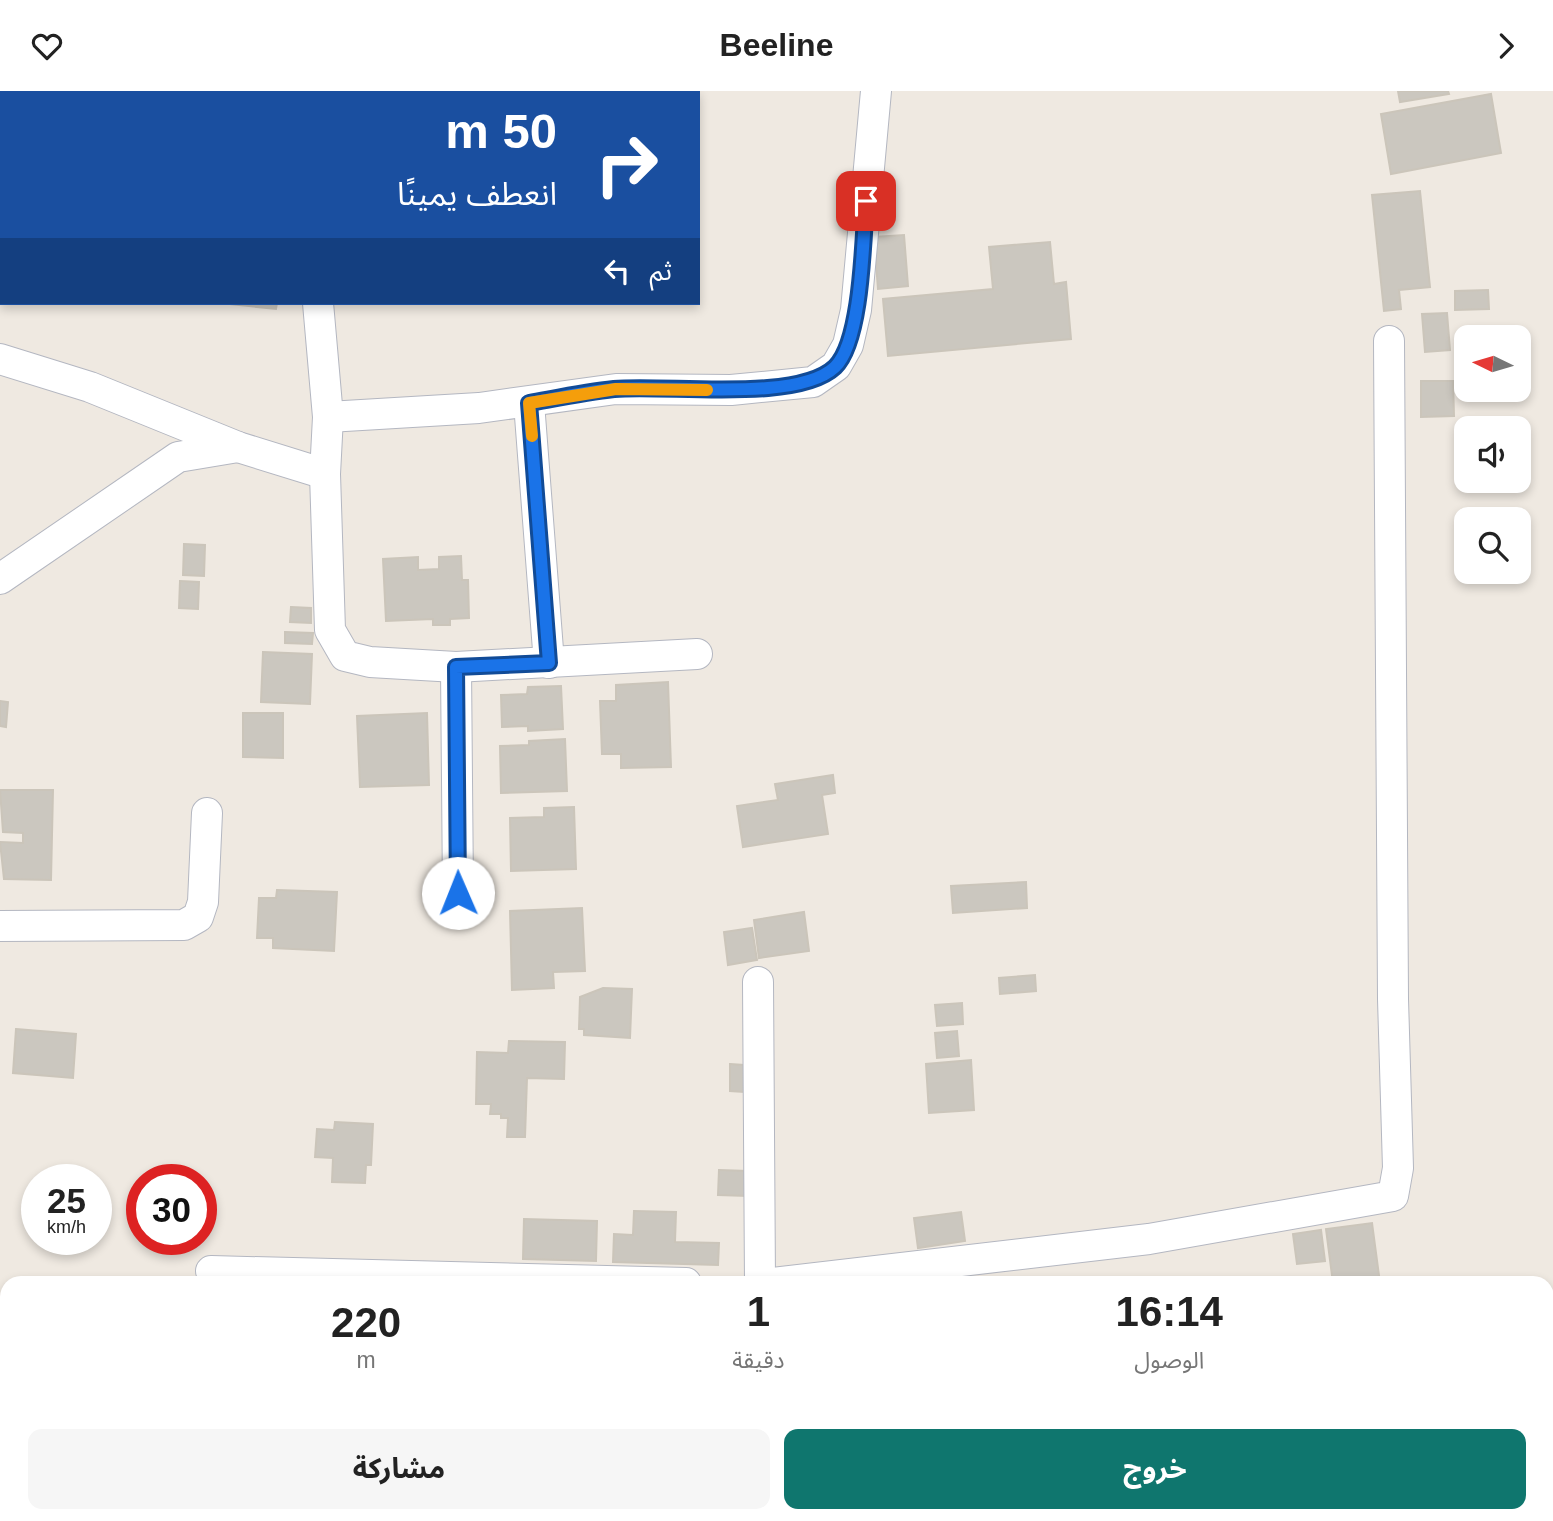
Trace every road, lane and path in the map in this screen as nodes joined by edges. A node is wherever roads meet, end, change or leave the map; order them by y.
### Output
1 (876, 91) edge
2 (318, 305) edge
3 (1389, 341) dead end
4 (0, 359) edge
5 (529, 403) junction
6 (328, 417) junction
7 (238, 447) junction
8 (325, 474) junction
9 (0, 579) edge
10 (697, 654) dead end
11 (549, 663) junction
12 (456, 667) junction
13 (207, 813) dead end
14 (458, 893) dead end
15 (0, 926) edge
16 (758, 982) dead end
17 (211, 1271) dead end
18 (409, 1276) edge
19 (760, 1276) edge
20 (833, 1276) edge

1 - 5 street
2 - 6 street
3 - 20 street
4 - 7 street
5 - 6 street
5 - 11 street
6 - 8 street
7 - 8 street
7 - 9 street
8 - 12 street
10 - 11 street
11 - 12 street
12 - 14 street
13 - 15 street
16 - 19 street
17 - 18 street

